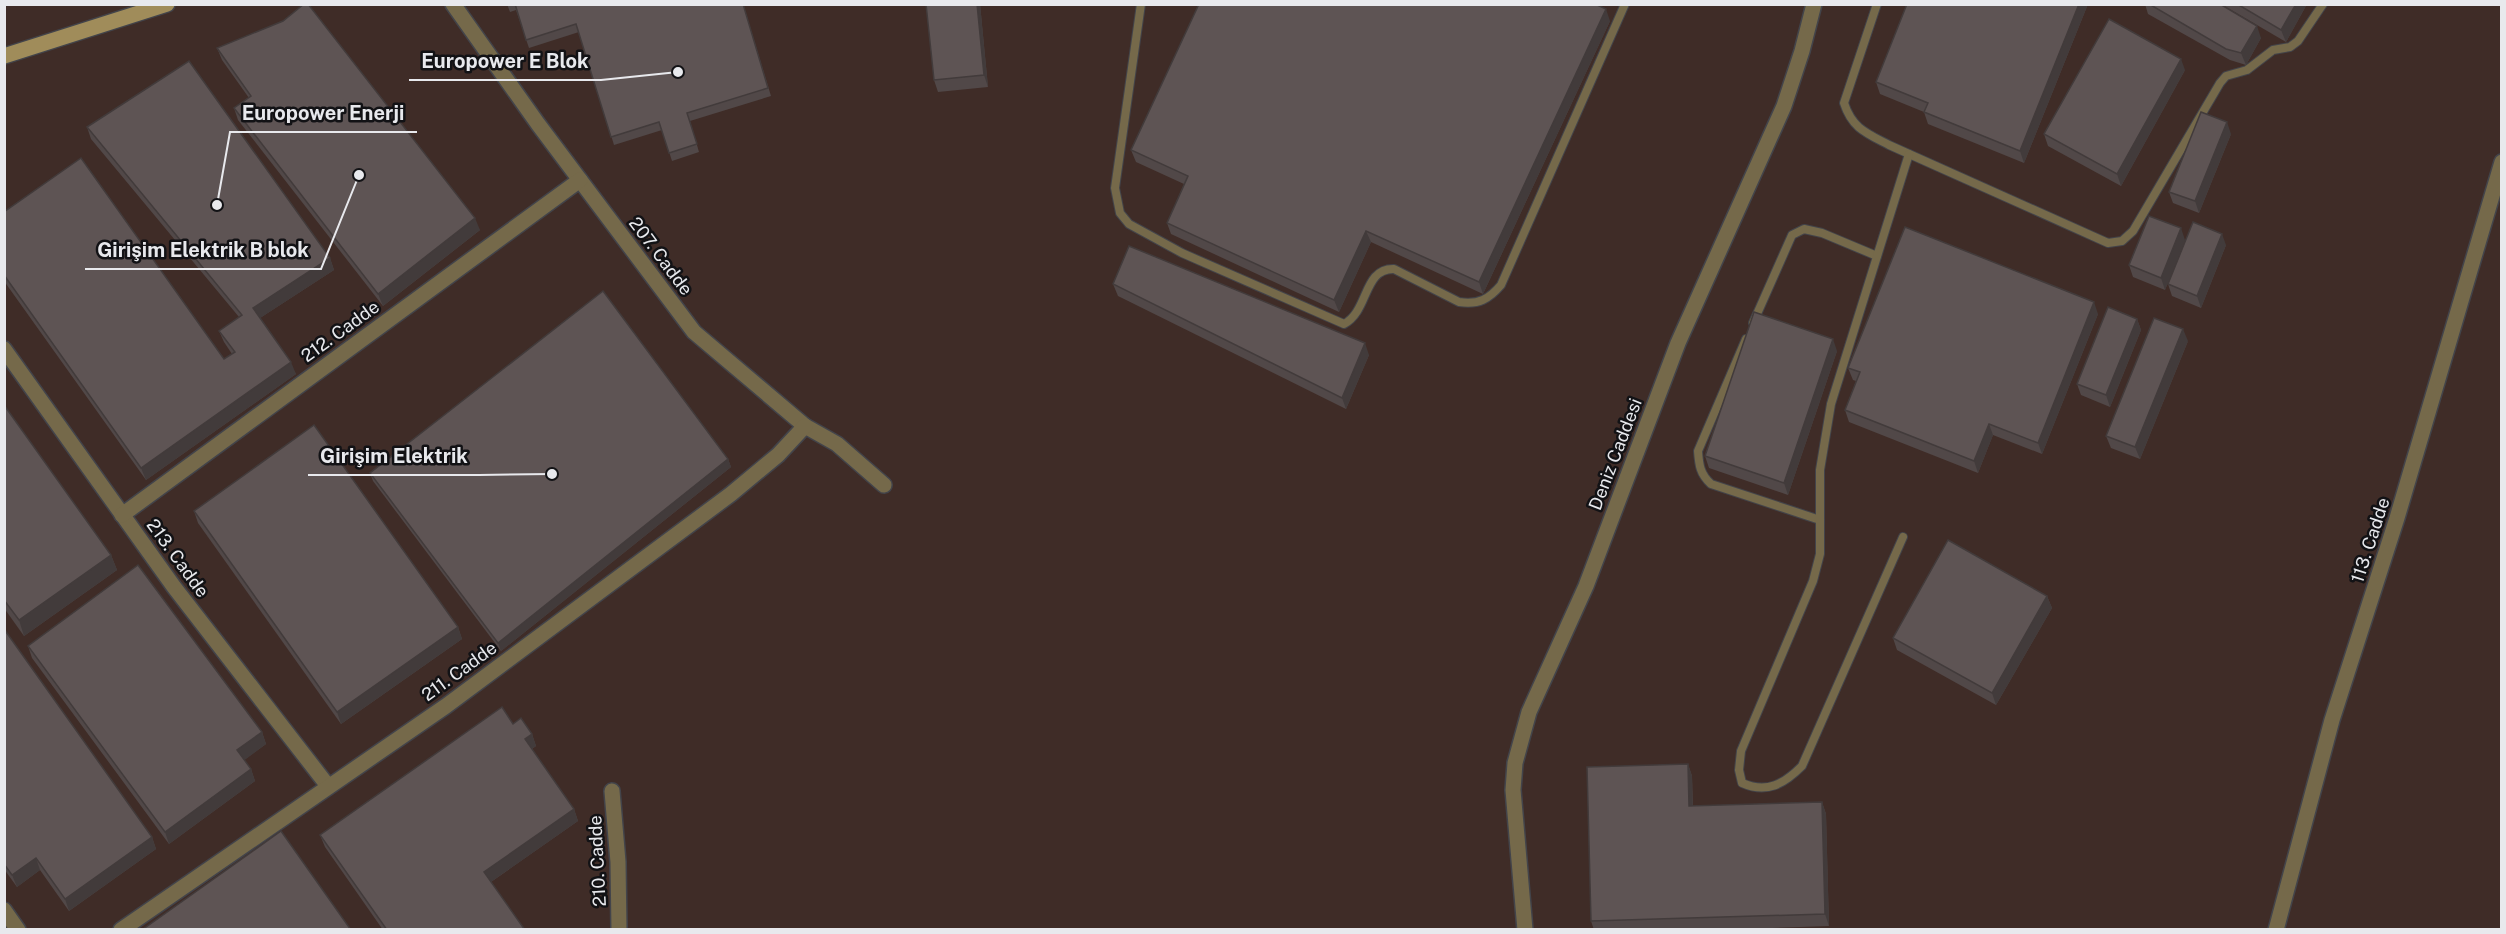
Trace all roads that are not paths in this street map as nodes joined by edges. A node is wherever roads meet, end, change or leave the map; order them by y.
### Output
1 (166, 4) edge
2 (453, 4) edge
3 (1141, 4) edge
4 (1625, 4) edge
5 (1814, 4) edge
6 (1877, 4) edge
7 (2323, 4) edge
8 (144, 8) edge
9 (4, 56) edge
10 (1909, 154) junction
11 (2502, 162) edge
12 (580, 180) junction
13 (1877, 256) junction
14 (4, 349) edge
15 (805, 426) junction
16 (884, 485) dead end
17 (122, 515) junction
18 (1820, 520) junction
19 (1903, 537) dead end
20 (328, 786) junction
21 (612, 791) dead end
22 (4, 910) edge
23 (18, 930) edge
24 (121, 930) edge
25 (619, 930) edge
26 (1525, 930) edge
27 (2276, 930) edge

1 - 8 street
2 - 12 street, 207. Cadde
3 - 4 lane
5 - 26 street, Deniz Caddesi
6 - 10 lane
7 - 10 lane
8 - 9 street
10 - 13 lane
11 - 27 street, 113. Cadde
12 - 15 street, 207. Cadde
12 - 17 street, 212. Cadde
13 - 18 lane
13 - 18 lane
14 - 17 street, 213. Cadde
15 - 16 street, 207. Cadde
15 - 20 street, 211. Cadde
17 - 20 street, 213. Cadde
18 - 19 lane
20 - 24 street, 211. Cadde
21 - 25 street, 210. Cadde
22 - 23 street

